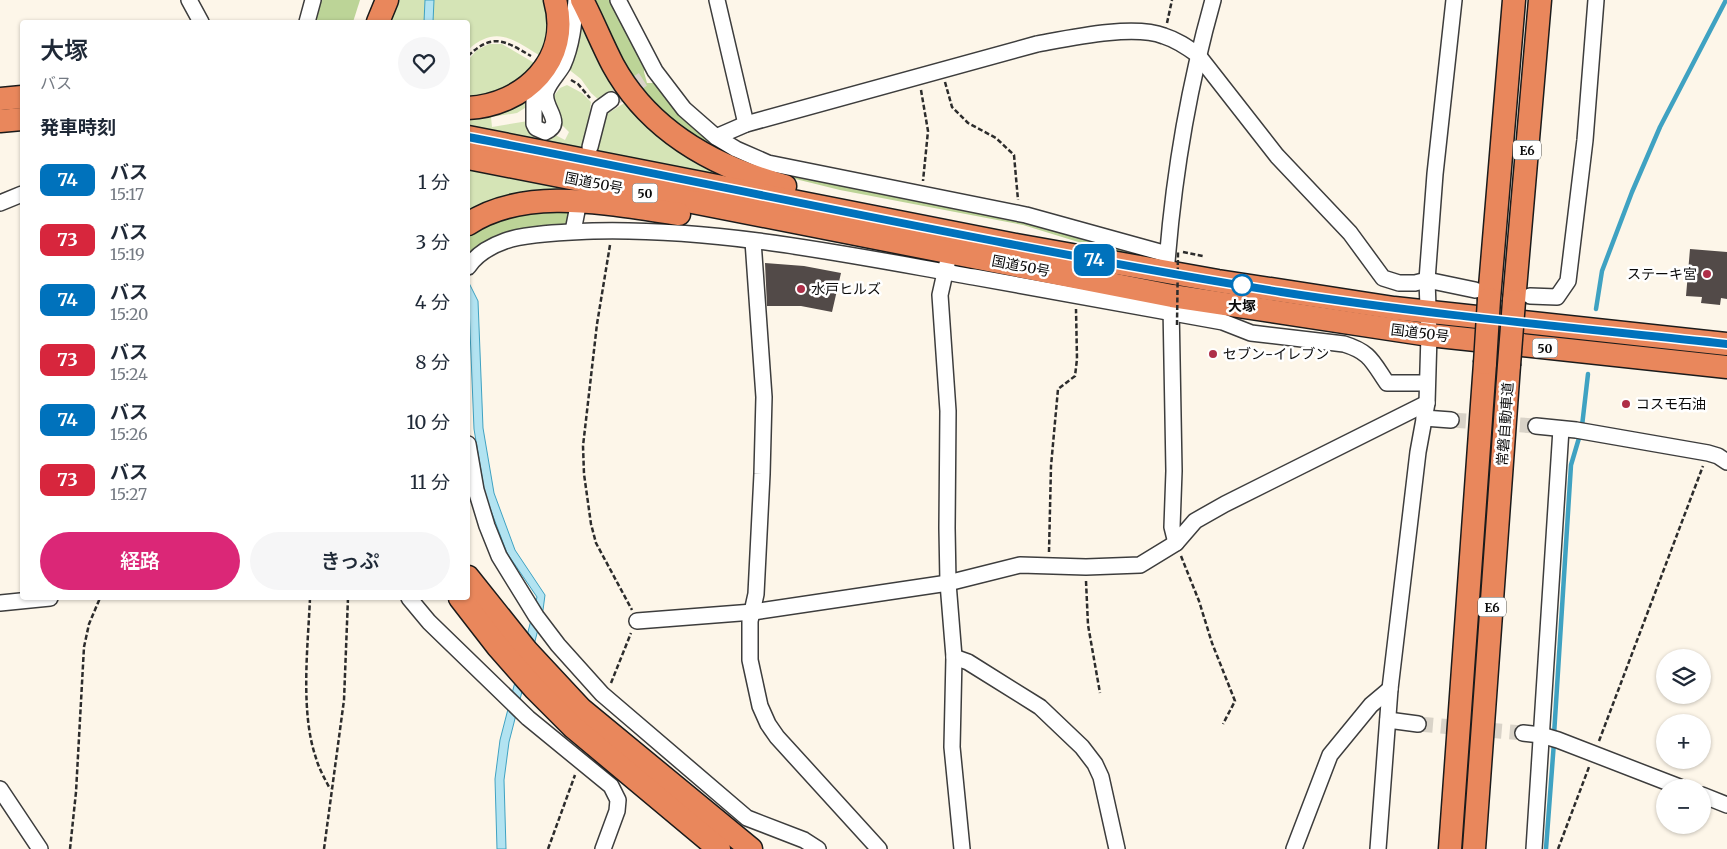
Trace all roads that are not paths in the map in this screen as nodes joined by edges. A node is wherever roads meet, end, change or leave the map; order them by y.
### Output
1 (189, 0) edge
2 (313, 0) edge
3 (371, 0) edge
4 (387, 0) edge
5 (554, 0) edge
6 (576, 0) edge
7 (582, 0) edge
8 (618, 0) edge
9 (717, 0) edge
10 (1213, 0) edge
11 (1454, 0) edge
12 (1514, 0) edge
13 (1540, 0) edge
14 (1596, 0) edge
15 (200, 20) edge
16 (307, 20) edge
17 (363, 20) edge
18 (379, 20) edge
19 (1198, 55) junction
20 (534, 82) junction
21 (20, 97) edge
22 (0, 98) edge
23 (606, 104) tunnel mouth
24 (470, 108) edge
25 (20, 119) edge
26 (0, 121) edge
27 (746, 124) junction
28 (470, 137) edge
29 (716, 137) junction
30 (590, 147) dead end
31 (470, 158) edge
32 (20, 195) edge
33 (0, 203) edge
34 (578, 211) dead end
35 (470, 223) edge
36 (822, 228) junction
37 (573, 231) junction
38 (753, 241) junction
39 (1016, 245) junction
40 (1170, 259) junction
41 (947, 262) junction
42 (470, 266) edge
43 (1427, 280) junction
44 (1482, 294) junction
45 (1522, 298) junction
46 (1173, 311) junction
47 (1429, 312) junction
48 (1429, 335) junction
49 (1727, 344) edge
50 (1727, 367) edge
51 (1427, 383) junction
52 (1427, 403) junction
53 (1424, 418) junction
54 (1451, 420) tunnel mouth
55 (1536, 426) tunnel mouth
56 (1561, 429) junction
57 (1727, 462) edge
58 (470, 468) edge
59 (472, 491) edge
60 (1176, 543) junction
61 (470, 563) edge
62 (470, 579) edge
63 (948, 583) junction
64 (30, 600) edge
65 (411, 600) edge
66 (463, 600) edge
67 (0, 603) edge
68 (496, 611) junction
69 (753, 612) junction
70 (637, 621) road end
71 (1464, 656) junction
72 (954, 657) junction
73 (1390, 689) junction
74 (1388, 720) junction
75 (1418, 724) tunnel mouth
76 (1523, 733) tunnel mouth
77 (1541, 735) junction
78 (1659, 779) edge
79 (0, 789) edge
80 (1711, 799) edge
81 (1727, 805) edge
82 (40, 849) edge
83 (603, 849) edge
84 (719, 849) edge
85 (750, 849) edge
86 (818, 849) edge
87 (879, 849) edge
88 (962, 849) edge
89 (1117, 849) edge
90 (1294, 849) edge
91 (1378, 849) edge
92 (1443, 849) edge
93 (1450, 849) edge
94 (1474, 849) edge
95 (1534, 849) edge

1 - 15 street
2 - 16 street
3 - 17 highway
4 - 18 highway
5 - 20 highway
6 - 20 street
7 - 39 highway
8 - 29 street
9 - 27 street
10 - 19 street
11 - 43 street
12 - 44 highway, 常磐自動車道 / E6
13 - 45 highway, 常磐自動車道 / E6
14 - 45 street
19 - 27 street
19 - 40 street
19 - 43 street
20 - 24 highway
21 - 22 highway
23 - 30 street
25 - 26 highway
27 - 29 street
28 - 39 highway, 国道50号 / 50
29 - 40 street
31 - 36 highway, 国道50号 / 50
32 - 33 street
34 - 37 street
35 - 36 highway
36 - 41 highway, 国道50号 / 50
37 - 38 street
37 - 42 street
38 - 41 street
38 - 69 street
39 - 40 highway, 国道50号 / 50
40 - 47 highway, 国道50号 / 50
41 - 46 highway, 国道50号 / 50
41 - 46 street
41 - 63 street
43 - 44 street
43 - 47 street
44 - 71 highway, 常磐自動車道 / E6, bridge
45 - 94 highway, 常磐自動車道 / E6, bridge
46 - 48 highway, 国道50号 / 50
46 - 51 street
46 - 60 street
47 - 48 street
47 - 49 highway, 国道50号 / 50
48 - 50 highway, 国道50号 / 50
48 - 51 street
51 - 52 street
52 - 53 street
52 - 60 street
53 - 54 street
53 - 73 street
55 - 56 street
56 - 57 street
56 - 77 street
58 - 59 street
59 - 86 street
60 - 63 street
61 - 68 highway
62 - 68 highway
63 - 69 street
63 - 72 street
64 - 67 street
65 - 83 street
66 - 84 highway
68 - 85 highway
69 - 70 street
69 - 87 street
71 - 92 highway
71 - 93 highway, 常磐自動車道 / E6
72 - 88 street
72 - 89 street
73 - 74 street
73 - 90 street
74 - 75 street
74 - 91 street
76 - 77 street
77 - 78 street
77 - 95 street
79 - 82 street
80 - 81 street

